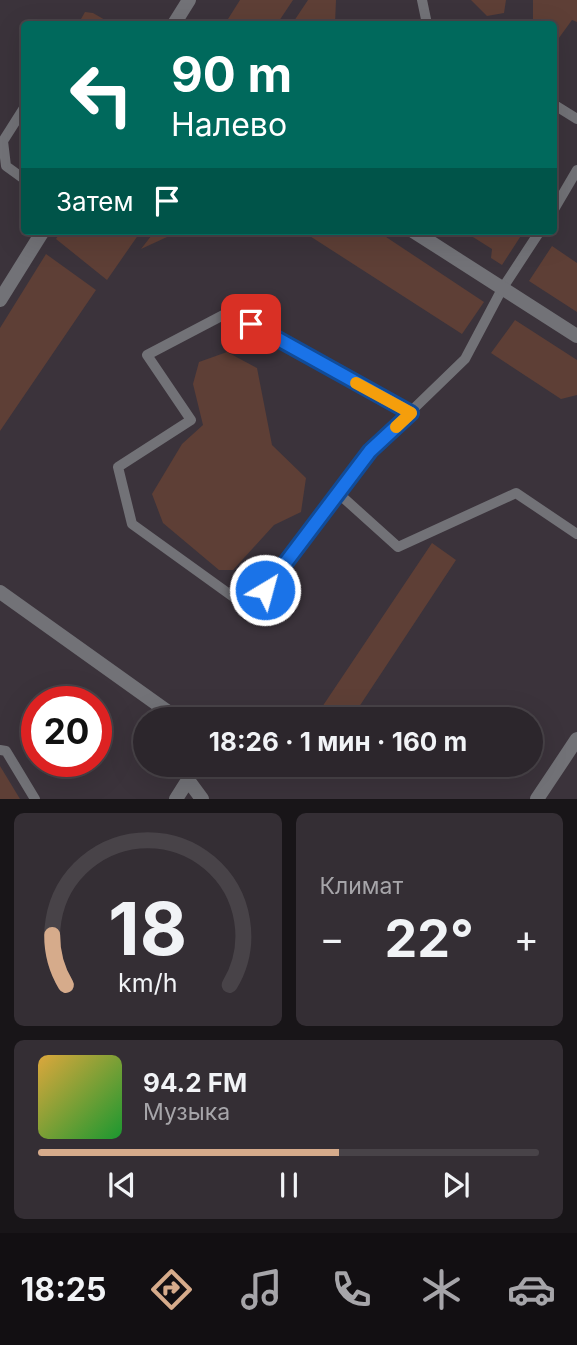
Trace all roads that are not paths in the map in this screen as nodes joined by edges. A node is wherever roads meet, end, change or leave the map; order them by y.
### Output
1 (189, 0) edge
2 (422, 0) edge
3 (176, 21) edge
4 (426, 21) edge
5 (557, 106) edge
6 (21, 112) edge
7 (577, 119) edge
8 (577, 170) edge
9 (21, 176) edge
10 (557, 204) edge
11 (41, 235) edge
12 (419, 235) edge
13 (537, 235) edge
14 (502, 289) junction
15 (0, 300) edge
16 (577, 336) edge
17 (411, 413) junction
18 (338, 493) junction
19 (577, 534) edge
20 (0, 592) edge
21 (161, 707) edge
22 (577, 739) edge
23 (0, 750) edge
24 (187, 777) edge
25 (191, 777) edge
26 (35, 799) edge
27 (176, 799) edge
28 (202, 799) edge
29 (537, 799) edge

1 - 3 street
2 - 4 lane
5 - 7 lane
6 - 9 lane
8 - 10 lane
11 - 15 street
12 - 14 street
13 - 14 lane
14 - 16 street
14 - 17 lane
17 - 18 lane
17 - 18 lane
18 - 19 lane
20 - 21 street
22 - 29 street
23 - 26 lane
24 - 27 street
25 - 28 street

